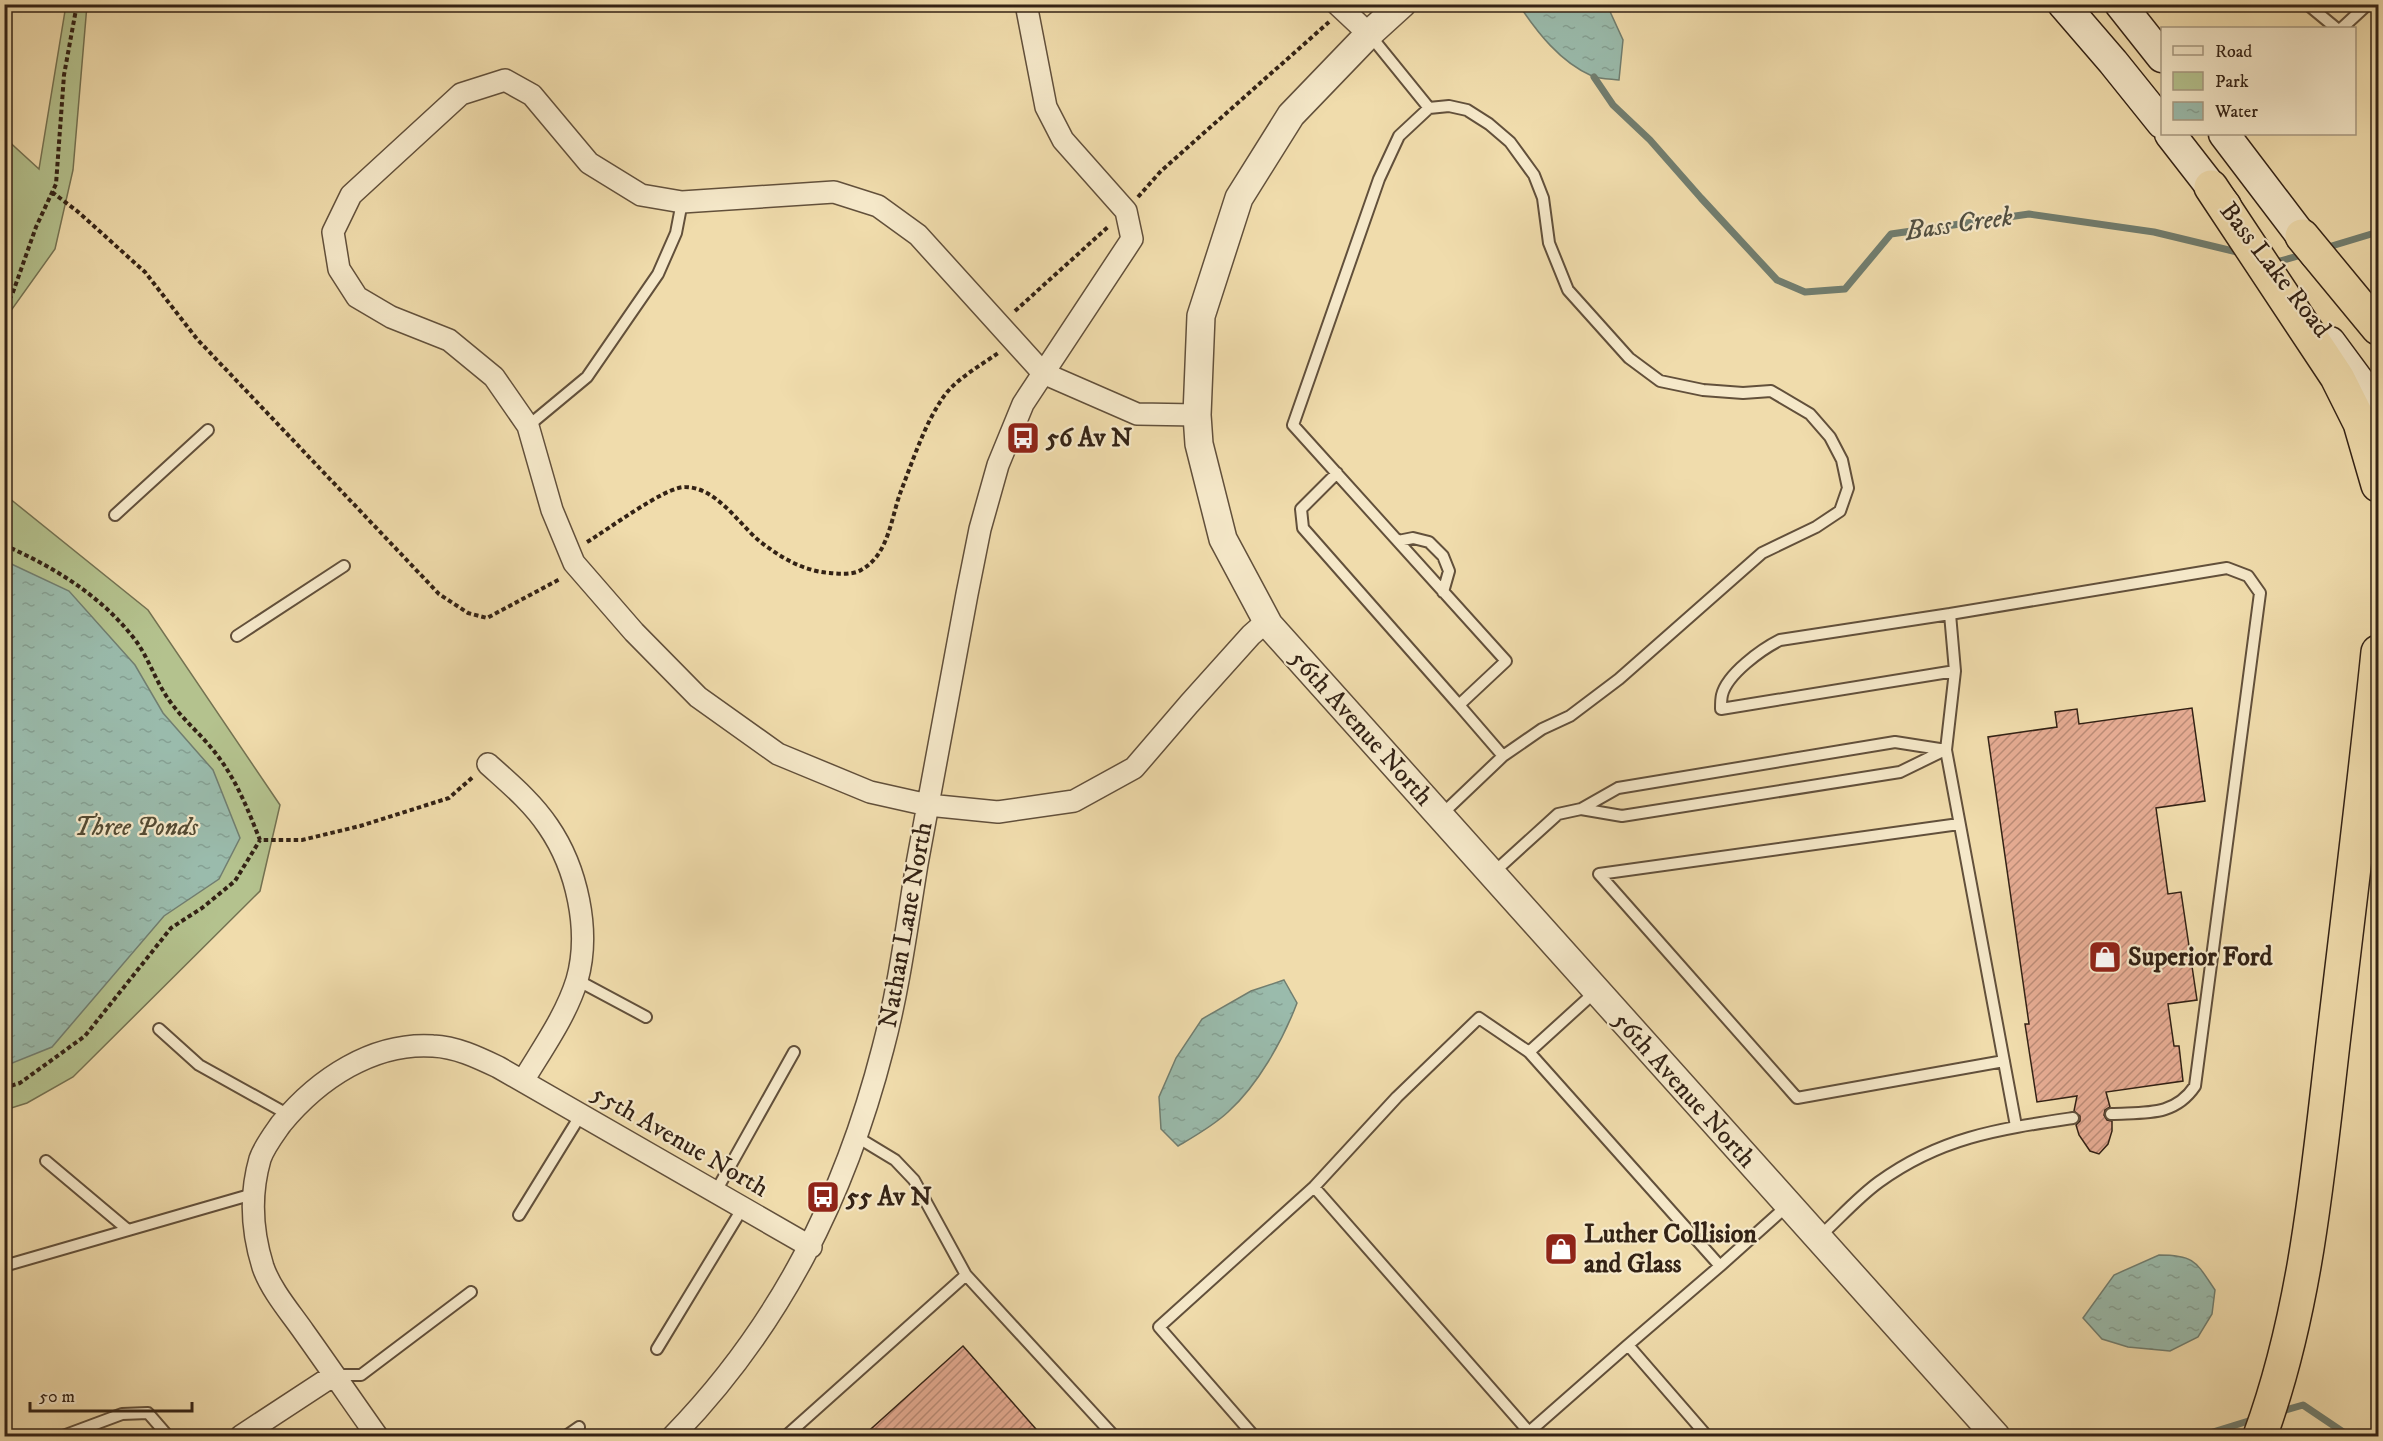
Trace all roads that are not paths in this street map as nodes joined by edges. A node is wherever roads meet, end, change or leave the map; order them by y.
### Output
1 (1026, 4) edge
2 (1402, 4) edge
3 (2063, 4) edge
4 (2120, 4) edge
5 (2307, 4) edge
6 (2368, 4) edge
7 (1341, 8) edge
8 (2335, 27) edge
9 (2343, 27) edge
10 (1369, 34) junction
11 (2161, 55) edge
12 (1429, 108) junction
13 (2161, 121) edge
14 (2171, 135) edge
15 (2225, 135) edge
16 (2211, 187) junction
17 (682, 202) junction
18 (2302, 236) junction
19 (2379, 328) edge
20 (2379, 343) edge
21 (1042, 373) junction
22 (2379, 407) edge
23 (1197, 414) junction
24 (528, 426) junction
25 (208, 430) dead end
26 (1337, 473) junction
27 (2379, 485) edge
28 (115, 515) dead end
29 (1398, 541) junction
30 (344, 566) dead end
31 (1443, 592) junction
32 (1950, 614) junction
33 (1267, 621) junction
34 (237, 636) dead end
35 (2379, 652) edge
36 (1955, 671) junction
37 (1459, 705) junction
38 (1946, 750) junction
39 (1503, 756) junction
40 (488, 764) road end
41 (928, 805) junction
42 (1581, 809) junction
43 (1440, 816) junction
44 (1959, 824) junction
45 (1491, 875) junction
46 (577, 980) junction
47 (1596, 991) junction
48 (646, 1017) dead end
49 (159, 1029) dead end
50 (794, 1052) dead end
51 (1529, 1052) junction
52 (2004, 1061) junction
53 (523, 1081) junction
54 (2111, 1114) dead end
55 (289, 1115) junction
56 (580, 1116) junction
57 (2073, 1118) dead end
58 (2016, 1126) junction
59 (856, 1137) junction
60 (46, 1161) dead end
61 (1314, 1187) junction
62 (715, 1193) junction
63 (253, 1194) junction
64 (1788, 1205) junction
65 (742, 1209) junction
66 (519, 1215) dead end
67 (128, 1230) junction
68 (1818, 1238) junction
69 (810, 1247) junction
70 (4, 1266) edge
71 (1720, 1266) junction
72 (966, 1275) junction
73 (471, 1292) dead end
74 (1628, 1345) junction
75 (657, 1349) dead end
76 (334, 1375) junction
77 (579, 1427) dead end
78 (63, 1437) edge
79 (168, 1437) edge
80 (241, 1437) edge
81 (377, 1437) edge
82 (567, 1437) edge
83 (673, 1437) edge
84 (786, 1437) edge
85 (1114, 1437) edge
86 (1254, 1437) edge
87 (1707, 1437) edge
88 (1996, 1437) edge
89 (2260, 1437) edge

1 - 21 street
2 - 10 street
3 - 13 main road
4 - 11 main road
5 - 8 lane
6 - 9 lane
7 - 10 street
10 - 12 lane
10 - 23 street
12 - 26 lane
12 - 39 lane
14 - 16 main road, Bass Lake Road
15 - 18 main road, Bass Lake Road
16 - 22 main road, Bass Lake Road
16 - 27 highway
17 - 21 street
17 - 24 lane
17 - 24 street
18 - 19 highway
18 - 20 main road, Bass Lake Road
21 - 23 street
21 - 41 street, Nathan Lane North
23 - 33 street, 56th Avenue North
24 - 41 street
25 - 28 lane
26 - 29 lane
26 - 37 lane
29 - 31 lane
29 - 31 lane
30 - 34 lane
31 - 37 lane
32 - 36 lane
32 - 36 lane
32 - 54 lane
33 - 41 street
33 - 43 street, 56th Avenue North
35 - 89 highway
36 - 38 lane
37 - 39 lane
38 - 42 lane
38 - 42 lane
38 - 44 lane
39 - 43 lane
40 - 46 street
41 - 59 street, Nathan Lane North
42 - 45 lane
43 - 45 street, 56th Avenue North
44 - 52 lane
44 - 52 lane
45 - 47 street, 56th Avenue North
46 - 48 lane
46 - 53 street
47 - 51 lane
47 - 64 street, 56th Avenue North
49 - 55 lane
50 - 62 lane
51 - 61 lane
51 - 71 lane
52 - 58 lane
53 - 55 street, 55th Avenue North
53 - 56 street, 55th Avenue North
55 - 63 street, 55th Avenue North
56 - 62 street, 55th Avenue North
56 - 66 lane
57 - 58 lane
58 - 68 lane
59 - 69 street, Nathan Lane North
59 - 72 lane
60 - 67 lane
61 - 74 lane
61 - 86 lane
62 - 65 street, 55th Avenue North
63 - 67 lane
63 - 76 street, 55th Avenue North
64 - 68 street, 56th Avenue North
64 - 71 lane
65 - 69 street, 55th Avenue North
65 - 75 lane
67 - 70 lane
68 - 88 street, 56th Avenue North
69 - 83 street, Nathan Lane North
71 - 74 lane
72 - 84 lane
72 - 85 lane
73 - 76 lane
74 - 87 lane
76 - 80 street
76 - 81 street, 55th Avenue North
77 - 82 lane
78 - 79 lane

